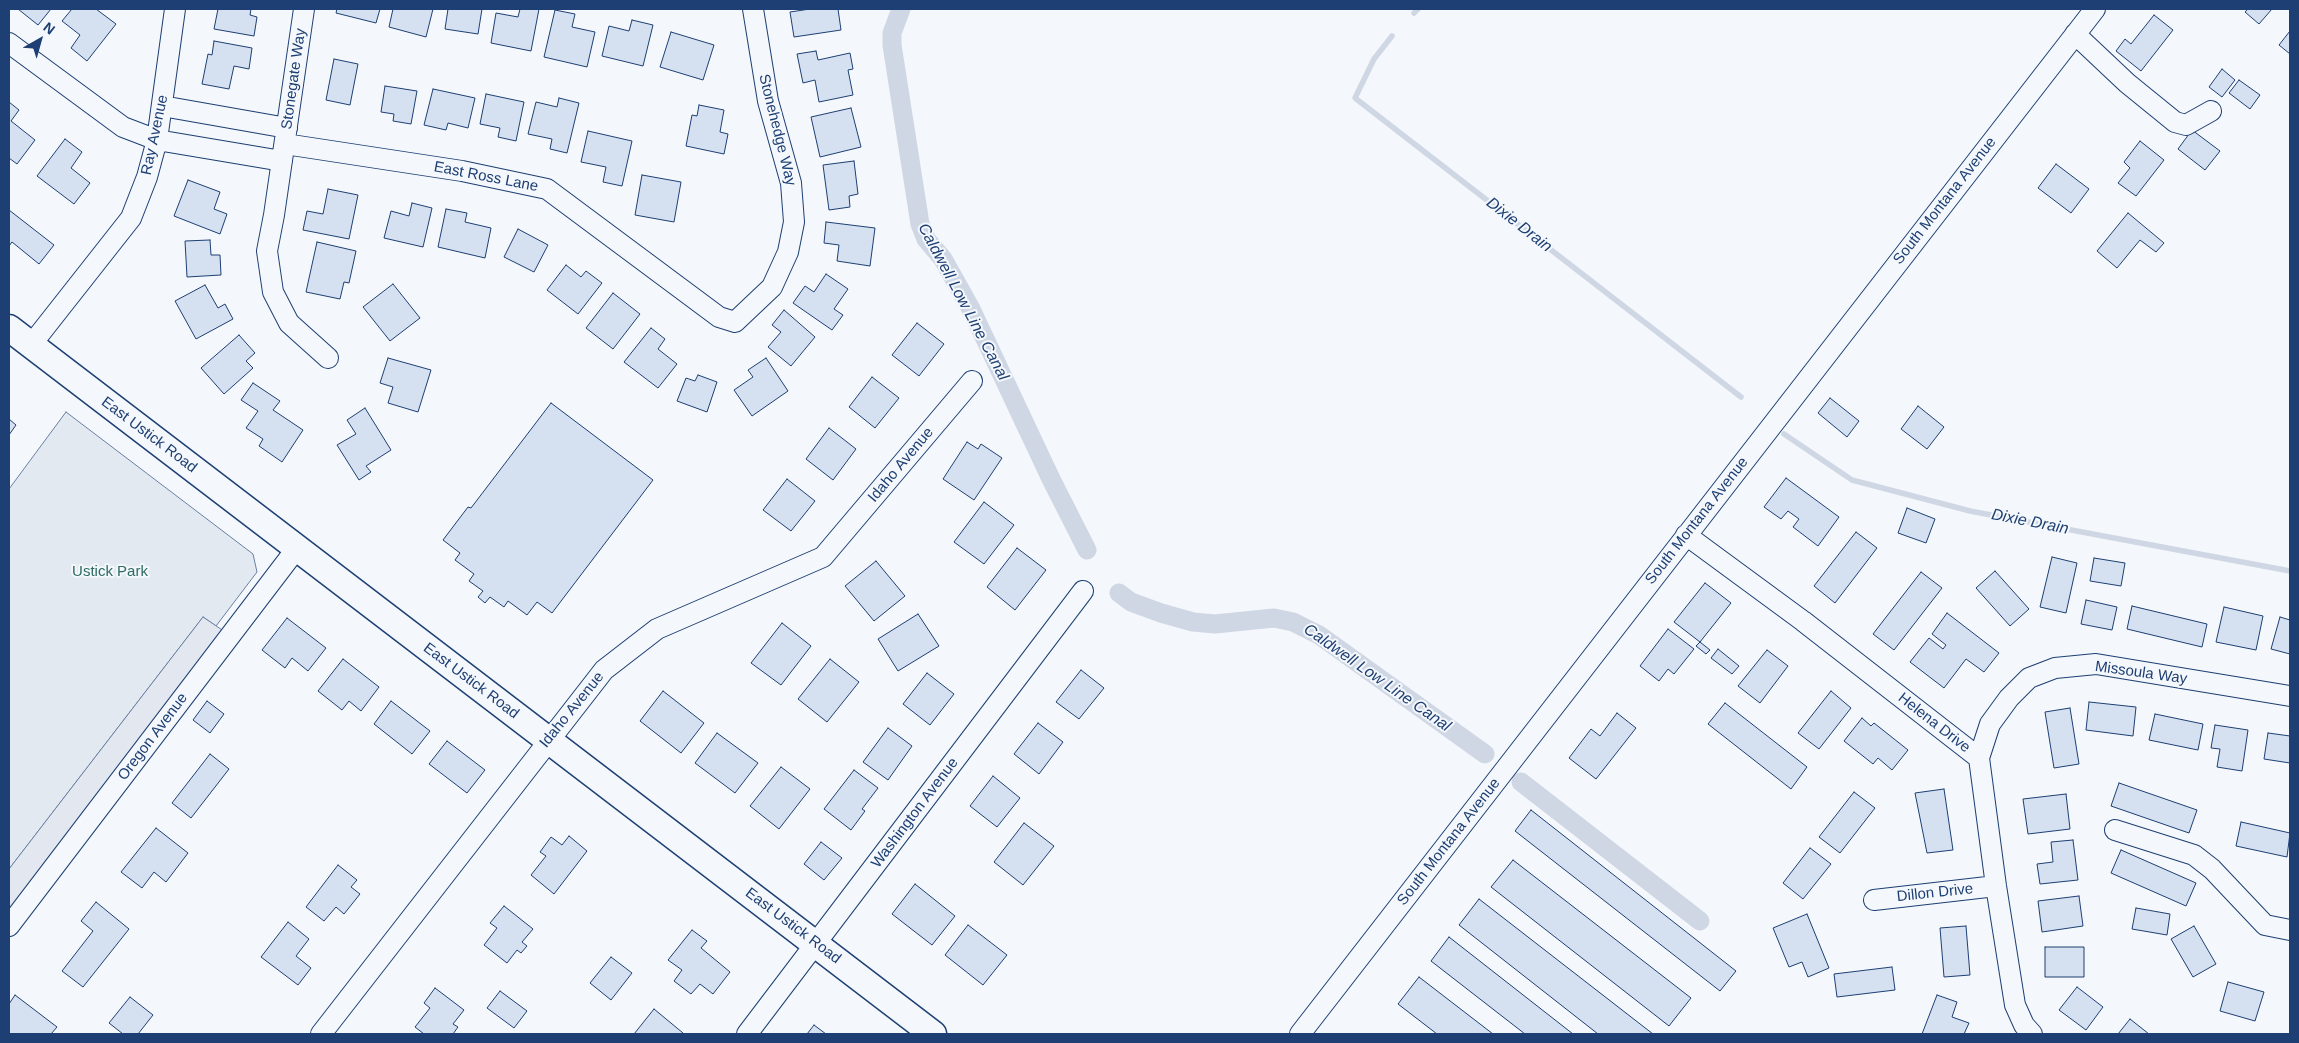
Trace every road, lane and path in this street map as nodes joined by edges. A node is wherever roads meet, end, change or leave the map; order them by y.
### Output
1 (175, 9) edge
2 (304, 9) edge
3 (753, 9) edge
4 (2094, 9) edge
5 (2075, 34) junction
6 (9, 43) edge
7 (162, 106) junction
8 (2211, 111) dead end
9 (157, 140) junction
10 (284, 146) junction
11 (736, 322) joint
12 (9, 328) edge
13 (31, 345) junction
14 (328, 358) dead end
15 (972, 381) dead end
16 (1686, 535) junction
17 (298, 548) junction
18 (1083, 591) dead end
19 (2290, 696) edge
20 (548, 740) junction
21 (1979, 758) junction
22 (2115, 830) dead end
23 (1996, 886) junction
24 (1874, 900) dead end
25 (9, 926) edge
26 (2290, 930) edge
27 (816, 943) junction
28 (321, 1034) edge
29 (747, 1034) edge
30 (933, 1034) edge
31 (1300, 1034) edge
32 (2032, 1034) edge

1 - 7 street, Ray Avenue
2 - 10 street, Stonegate Way
3 - 11 street, Stonehedge Way
4 - 5 street, South Montana Avenue
5 - 8 street
5 - 16 street, South Montana Avenue
6 - 9 street, East Ross Lane
7 - 9 street, Ray Avenue
7 - 10 street, East Ross Lane
9 - 10 street, East Ross Lane
9 - 13 street, Ray Avenue
10 - 11 street, East Ross Lane
10 - 14 street, Stonegate Way
12 - 13 main road, East Ustick Road
13 - 17 main road, East Ustick Road
15 - 20 street, Idaho Avenue
16 - 21 street, Helena Drive
16 - 31 street, South Montana Avenue
17 - 20 main road, East Ustick Road
17 - 25 street, Oregon Avenue
18 - 27 street, Washington Avenue
19 - 21 street, Missoula Way
20 - 27 main road, East Ustick Road
20 - 28 street, Idaho Avenue
21 - 23 street, Helena Drive
22 - 26 street
23 - 24 street, Dillon Drive
23 - 32 street, Helena Drive
27 - 29 street, Washington Avenue
27 - 30 main road, East Ustick Road

